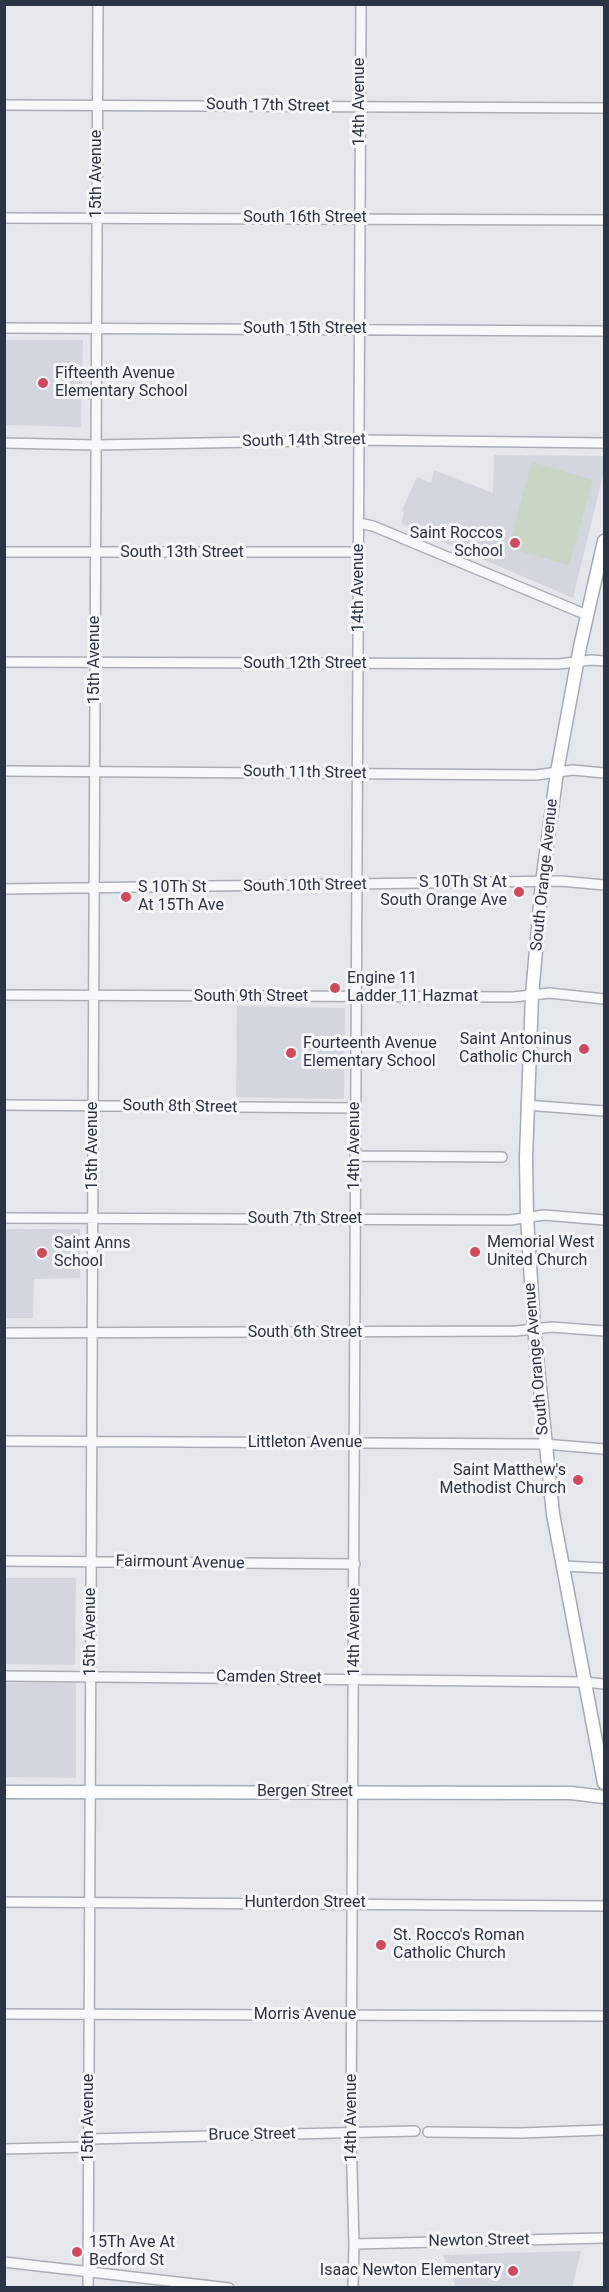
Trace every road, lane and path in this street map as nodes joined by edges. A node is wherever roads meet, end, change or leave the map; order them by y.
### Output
1 (98, 4) edge
2 (361, 4) edge
3 (4, 105) edge
4 (97, 105) junction
5 (361, 107) junction
6 (604, 108) edge
7 (4, 218) edge
8 (97, 218) junction
9 (360, 218) junction
10 (604, 220) edge
11 (4, 328) edge
12 (96, 329) junction
13 (360, 329) junction
14 (604, 331) edge
15 (359, 440) junction
16 (4, 443) edge
17 (604, 443) edge
18 (96, 445) junction
19 (359, 523) junction
20 (604, 541) edge
21 (4, 552) edge
22 (359, 552) junction
23 (96, 553) junction
24 (587, 615) junction
25 (577, 661) junction
26 (604, 661) edge
27 (4, 662) edge
28 (95, 663) junction
29 (358, 664) junction
30 (4, 771) edge
31 (95, 771) junction
32 (556, 772) junction
33 (604, 773) edge
34 (358, 774) junction
35 (542, 882) junction
36 (357, 885) junction
37 (604, 885) edge
38 (94, 888) junction
39 (4, 889) edge
40 (4, 995) edge
41 (532, 995) junction
42 (94, 996) junction
43 (356, 998) junction
44 (604, 999) edge
45 (4, 1105) edge
46 (526, 1105) junction
47 (93, 1106) junction
48 (356, 1108) junction
49 (604, 1111) edge
50 (355, 1156) junction
51 (502, 1157) dead end
52 (4, 1218) edge
53 (93, 1218) junction
54 (527, 1218) junction
55 (355, 1219) junction
56 (604, 1220) edge
57 (534, 1328) junction
58 (604, 1331) edge
59 (4, 1333) edge
60 (92, 1333) junction
61 (355, 1333) junction
62 (4, 1441) edge
63 (92, 1441) junction
64 (355, 1443) junction
65 (544, 1444) junction
66 (604, 1449) edge
67 (4, 1561) edge
68 (92, 1562) junction
69 (355, 1564) junction
70 (562, 1566) junction
71 (604, 1568) edge
72 (4, 1676) edge
73 (91, 1676) junction
74 (355, 1679) junction
75 (584, 1682) junction
76 (604, 1684) edge
77 (604, 1783) edge
78 (4, 1792) edge
79 (91, 1792) junction
80 (354, 1792) junction
81 (604, 1797) edge
82 (4, 1902) edge
83 (90, 1902) junction
84 (352, 1903) junction
85 (604, 1905) edge
86 (4, 2014) edge
87 (89, 2014) junction
88 (353, 2015) junction
89 (604, 2016) edge
90 (604, 2130) edge
91 (415, 2131) dead end
92 (428, 2132) dead end
93 (351, 2133) junction
94 (89, 2143) junction
95 (4, 2149) edge
96 (604, 2238) edge
97 (354, 2244) junction
98 (4, 2262) edge
99 (88, 2271) junction
100 (88, 2288) edge
101 (229, 2288) edge
102 (352, 2288) edge

1 - 4 street, 15th Avenue
2 - 5 street, 14th Avenue
3 - 4 street, South 17th Street
4 - 5 street, South 17th Street
4 - 8 street, 15th Avenue
5 - 6 street, South 17th Street
5 - 9 street, 14th Avenue
7 - 8 street, South 16th Street
8 - 9 street, South 16th Street
8 - 12 street, 15th Avenue
9 - 10 street, South 16th Street
9 - 13 street, 14th Avenue
11 - 12 street, South 15th Street
12 - 13 street, South 15th Street
12 - 18 street, 15th Avenue
13 - 14 street, South 15th Street
13 - 15 street, 14th Avenue
15 - 17 street, South 14th Street
15 - 18 street, South 14th Street
15 - 19 street, 14th Avenue
16 - 18 street, South 14th Street
18 - 23 street, 15th Avenue
19 - 22 street, 14th Avenue
19 - 24 street
20 - 24 main road, South Orange Avenue
21 - 23 street, South 13th Street
22 - 23 street, South 13th Street
22 - 29 street, 14th Avenue
23 - 28 street, 15th Avenue
24 - 25 main road, South Orange Avenue
25 - 26 street, South 12th Street
25 - 29 street, South 12th Street
25 - 32 main road, South Orange Avenue
27 - 28 street, South 12th Street
28 - 29 street, South 12th Street
28 - 31 street, 15th Avenue
29 - 34 street, 14th Avenue
30 - 31 street, South 11th Street
31 - 34 street, South 11th Street
31 - 38 street, 15th Avenue
32 - 33 street, South 11th Street
32 - 34 street, South 11th Street
32 - 35 main road, South Orange Avenue
34 - 36 street, 14th Avenue
35 - 36 street, South 10th Street
35 - 37 street, South 10th Street
35 - 41 main road, South Orange Avenue
36 - 38 street, South 10th Street
36 - 43 street, 14th Avenue
38 - 39 street, South 10th Street
38 - 42 street, 15th Avenue
40 - 42 street, South 9th Street
41 - 43 street, South 9th Street
41 - 44 street, South 9th Street
41 - 46 main road, South Orange Avenue
42 - 43 street, South 9th Street
42 - 47 street, 15th Avenue
43 - 48 street, 14th Avenue
45 - 47 street, South 8th Street
46 - 49 street
46 - 54 main road, South Orange Avenue
47 - 48 street, South 8th Street
47 - 53 street, 15th Avenue
48 - 50 street, 14th Avenue
50 - 51 street
50 - 55 street, 14th Avenue
52 - 53 street, South 7th Street
53 - 55 street, South 7th Street
53 - 60 street, 15th Avenue
54 - 55 street, South 7th Street
54 - 56 street, South 7th Street
54 - 57 main road, South Orange Avenue
55 - 61 street, 14th Avenue
57 - 58 street, South 6th Street
57 - 61 street, South 6th Street
57 - 65 main road, South Orange Avenue
59 - 60 street, South 6th Street
60 - 61 street, South 6th Street
60 - 63 street, 15th Avenue
61 - 64 street, 14th Avenue
62 - 63 street, Littleton Avenue
63 - 64 street, Littleton Avenue
63 - 68 street, 15th Avenue
64 - 65 street, Littleton Avenue
64 - 69 street, 14th Avenue
65 - 66 street, Littleton Avenue
65 - 70 main road, South Orange Avenue
67 - 68 street, Fairmount Avenue
68 - 69 street, Fairmount Avenue
68 - 73 street, 15th Avenue
69 - 74 street, 14th Avenue
70 - 71 street
70 - 75 main road, South Orange Avenue
72 - 73 street, Camden Street
73 - 74 street, Camden Street
73 - 79 street, 15th Avenue
74 - 75 street, Camden Street
74 - 80 street, 14th Avenue
75 - 76 street, Camden Street
75 - 77 main road, South Orange Avenue
78 - 79 main road, Bergen Street
79 - 80 main road, Bergen Street
79 - 83 street, 15th Avenue
80 - 81 main road, Bergen Street
80 - 84 street, 14th Avenue
82 - 83 street, Hunterdon Street
83 - 84 street, Hunterdon Street
83 - 87 street, 15th Avenue
84 - 85 street, Hunterdon Street
84 - 88 street, 14th Avenue
86 - 87 street, Morris Avenue
87 - 88 street, Morris Avenue
87 - 94 street, 15th Avenue
88 - 89 street, Morris Avenue
88 - 93 street, 14th Avenue
90 - 92 street
91 - 93 street, Bruce Street
93 - 94 street, Bruce Street
93 - 97 street, 14th Avenue
94 - 95 street, Bruce Street
94 - 99 street, 15th Avenue
96 - 97 street, Newton Street
97 - 102 street, 14th Avenue
98 - 99 street
99 - 100 street, 15th Avenue
99 - 101 street

